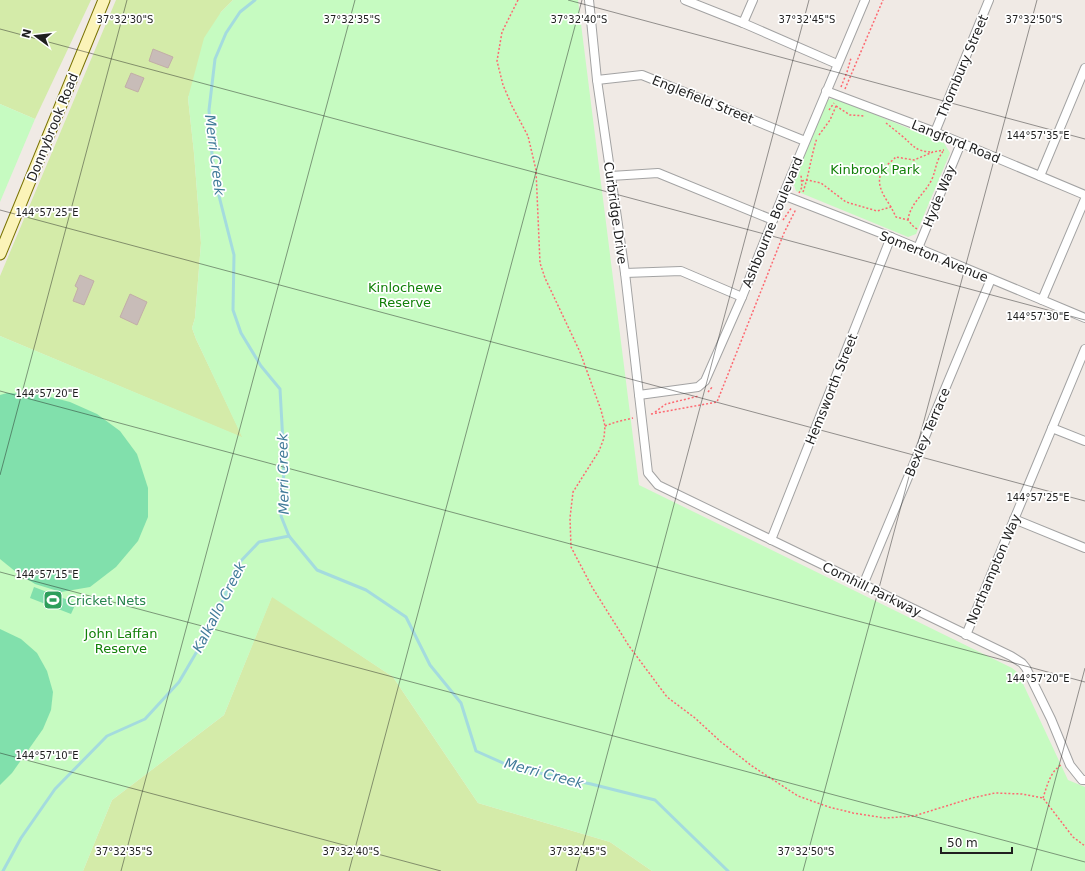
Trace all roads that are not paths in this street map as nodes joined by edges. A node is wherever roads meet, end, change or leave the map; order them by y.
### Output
1 (104, 0) edge
2 (589, 0) edge
3 (685, 0) edge
4 (753, 0) edge
5 (865, 0) edge
6 (989, 0) edge
7 (743, 23) junction
8 (837, 64) junction
9 (1085, 68) edge
10 (597, 80) junction
11 (826, 91) junction
12 (935, 132) junction
13 (805, 141) junction
14 (961, 143) junction
15 (611, 176) junction
16 (1040, 176) junction
17 (783, 195) junction
18 (1085, 195) edge
19 (1085, 199) edge
20 (773, 220) junction
21 (891, 237) junction
22 (918, 248) junction
23 (0, 254) edge
24 (625, 273) junction
25 (991, 279) junction
26 (742, 297) junction
27 (1042, 300) junction
28 (1085, 318) edge
29 (1085, 349) edge
30 (639, 395) junction
31 (642, 425) joint
32 (1052, 428) junction
33 (1085, 442) edge
34 (1014, 519) junction
35 (771, 540) junction
36 (1085, 548) edge
37 (863, 585) junction
38 (966, 634) junction
39 (1085, 780) edge

1 - 23 main road, Donnybrook Road
2 - 10 street, Curbridge Drive
3 - 7 street
4 - 7 street
5 - 8 street, Ashbourne Boulevard
6 - 12 street, Thornbury Street
7 - 8 street
8 - 11 street, Ashbourne Boulevard
9 - 16 street
10 - 13 street, Englefield Street
10 - 15 street, Curbridge Drive
11 - 12 street, Langford Road
11 - 13 street, Ashbourne Boulevard
12 - 14 street, Langford Road
13 - 17 street, Ashbourne Boulevard
14 - 16 street, Langford Road
14 - 22 street, Hyde Way
15 - 20 street
15 - 24 street, Curbridge Drive
16 - 18 street, Langford Road
17 - 20 street, Ashbourne Boulevard
17 - 21 street, Somerton Avenue
19 - 27 street
20 - 26 street, Ashbourne Boulevard
21 - 22 street, Somerton Avenue
21 - 35 street, Hemsworth Street
22 - 25 street, Somerton Avenue
24 - 26 street
24 - 30 street, Curbridge Drive
25 - 27 street, Somerton Avenue
25 - 37 street, Bexley Terrace
26 - 30 street, Ashbourne Boulevard
27 - 28 street, Somerton Avenue
29 - 32 street, Northampton Way
30 - 31 street, Curbridge Drive
31 - 35 street, Cornhill Parkway
32 - 33 street
32 - 34 street, Northampton Way
34 - 36 street
34 - 38 street, Northampton Way
35 - 37 street, Cornhill Parkway
37 - 38 street, Cornhill Parkway
38 - 39 street, Cornhill Parkway

